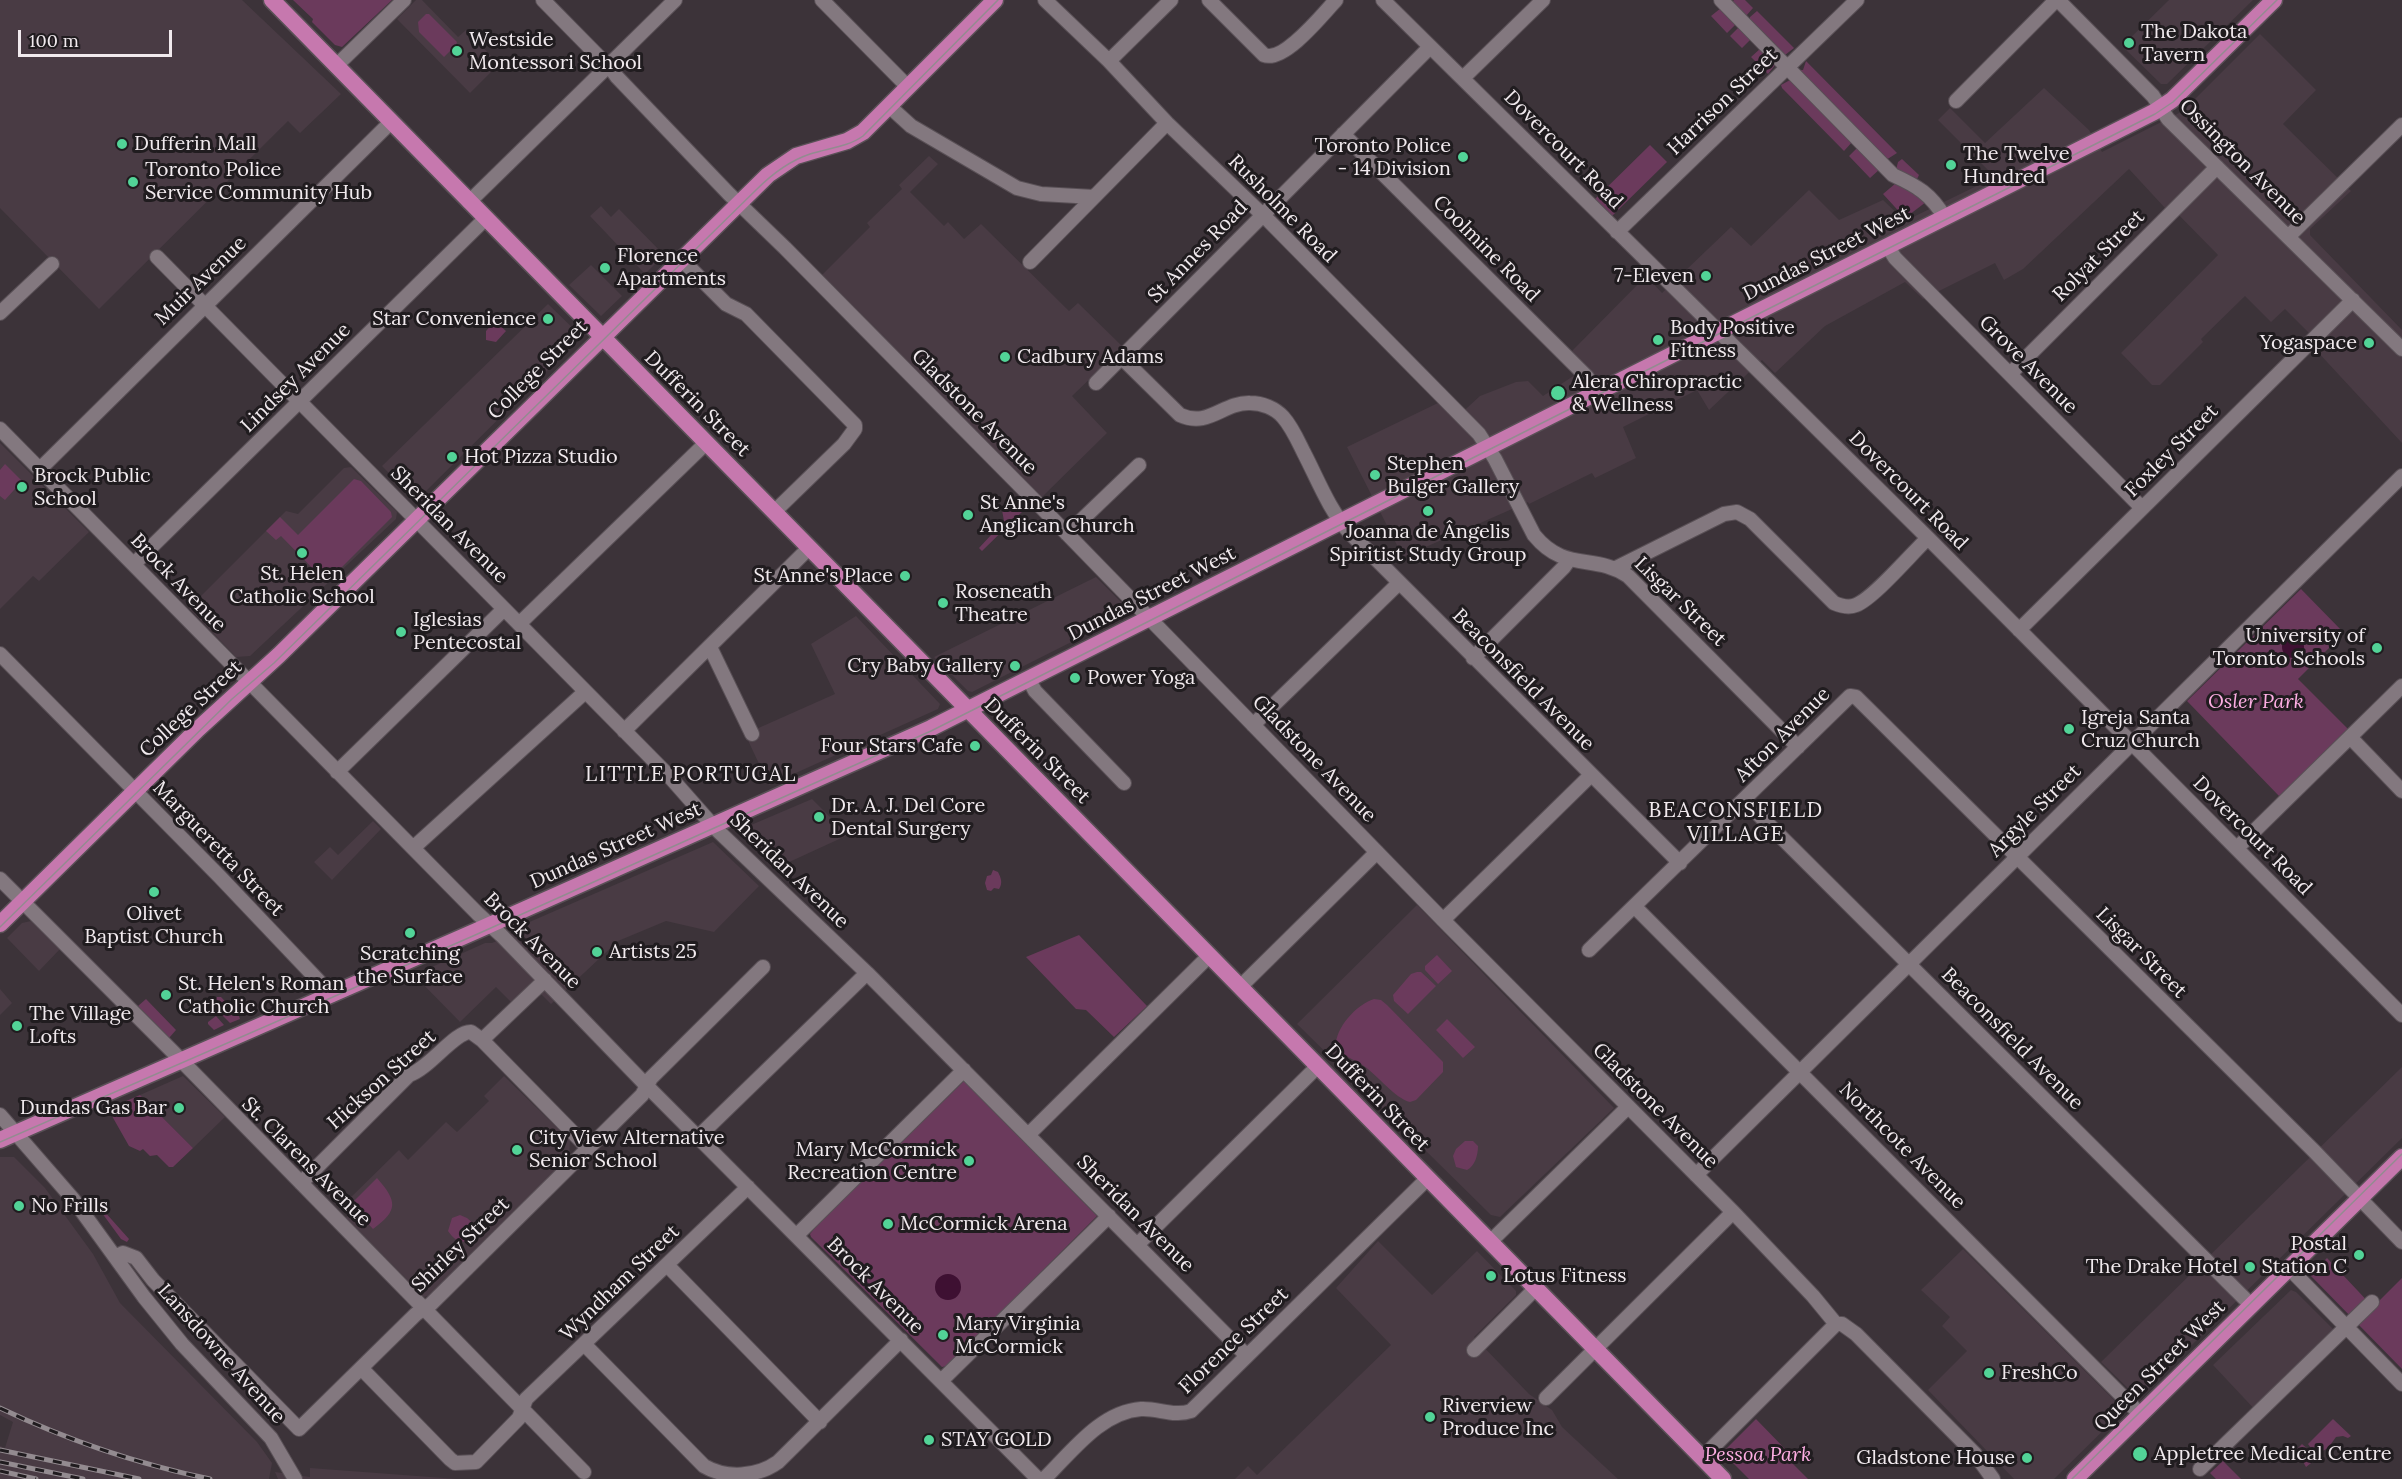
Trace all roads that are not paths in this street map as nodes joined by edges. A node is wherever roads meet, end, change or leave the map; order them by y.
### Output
1 (272, 0) edge
2 (404, 0) edge
3 (543, 0) edge
4 (675, 0) edge
5 (822, 0) edge
6 (994, 0) edge
7 (1045, 0) edge
8 (1171, 0) edge
9 (1209, 0) edge
10 (1336, 0) edge
11 (1383, 0) edge
12 (1543, 0) edge
13 (1720, 0) edge
14 (1857, 0) edge
15 (2057, 0) edge
16 (2274, 0) edge
17 (1430, 47) junction
18 (1109, 61) junction
19 (336, 66) junction
20 (608, 67) junction
21 (1787, 67) junction
22 (1463, 78) junction
23 (908, 87) junction
24 (1956, 101) dead end
25 (890, 106) junction
26 (2161, 108) junction
27 (392, 122) junction
28 (1167, 123) junction
29 (2402, 125) edge
30 (1343, 134) junction
31 (2217, 167) junction
32 (1094, 197) junction
33 (469, 202) junction
34 (739, 202) junction
35 (1262, 215) junction
36 (1945, 218) junction
37 (485, 219) junction
38 (1617, 232) junction
39 (2289, 237) junction
40 (1888, 247) junction
41 (157, 257) dead end
42 (682, 260) junction
43 (1030, 262) dead end
44 (52, 264) dead end
45 (2353, 300) junction
46 (204, 305) junction
47 (0, 313) edge
48 (1719, 332) junction
49 (602, 337) junction
50 (2402, 349) edge
51 (1122, 358) junction
52 (2010, 374) junction
53 (1096, 383) dead end
54 (1597, 394) junction
55 (299, 402) junction
56 (0, 429) edge
57 (706, 442) junction
58 (1489, 448) junction
59 (1139, 465) dead end
60 (39, 469) junction
61 (2402, 476) edge
62 (2142, 508) junction
63 (774, 512) junction
64 (417, 520) junction
65 (1341, 523) junction
66 (1067, 534) junction
67 (1928, 538) junction
68 (809, 548) junction
69 (1569, 560) junction
70 (134, 564) junction
71 (1616, 568) junction
72 (1399, 583) junction
73 (504, 609) junction
74 (1150, 619) junction
75 (519, 624) junction
76 (2019, 630) junction
77 (710, 647) junction
78 (0, 654) edge
79 (1473, 658) junction
80 (1029, 680) junction
81 (248, 682) junction
82 (2402, 686) edge
83 (585, 692) junction
84 (1850, 696) joint
85 (967, 711) junction
86 (1253, 725) junction
87 (624, 731) junction
88 (752, 734) dead end
89 (2350, 737) junction
90 (2131, 743) junction
91 (1798, 747) junction
92 (337, 772) junction
93 (1591, 775) junction
94 (1124, 783) dead end
95 (135, 791) junction
96 (2402, 791) edge
97 (1745, 801) junction
98 (713, 825) junction
99 (413, 848) junction
100 (2237, 848) junction
101 (1377, 852) junction
102 (2017, 856) junction
103 (1680, 862) junction
104 (0, 879) edge
105 (23, 901) junction
106 (1635, 907) junction
107 (1443, 920) junction
108 (0, 924) edge
109 (490, 925) junction
110 (1589, 950) dead end
111 (1209, 956) junction
112 (1909, 964) junction
113 (763, 967) dead end
114 (867, 973) junction
115 (545, 980) junction
116 (1240, 987) junction
117 (332, 995) junction
118 (2402, 1015) edge
119 (482, 1040) junction
120 (180, 1061) junction
121 (1317, 1067) junction
122 (964, 1070) junction
123 (1800, 1072) junction
124 (647, 1085) junction
125 (1628, 1107) junction
126 (0, 1115) edge
127 (1029, 1134) junction
128 (8, 1136) edge
129 (698, 1137) junction
130 (588, 1148) junction
131 (2402, 1157) edge
132 (1696, 1175) junction
133 (1427, 1179) junction
134 (301, 1183) junction
135 (748, 1187) junction
136 (2360, 1198) junction
137 (1733, 1212) junction
138 (1109, 1216) junction
139 (797, 1235) junction
140 (1490, 1242) junction
141 (2402, 1242) edge
142 (1138, 1244) junction
143 (115, 1257) junction
144 (667, 1265) junction
145 (2289, 1268) junction
146 (1535, 1289) junction
147 (2372, 1302) dead end
148 (2251, 1305) junction
149 (423, 1308) junction
150 (1836, 1324) junction
151 (2346, 1327) junction
152 (901, 1340) junction
153 (584, 1344) junction
154 (1474, 1350) dead end
155 (1594, 1350) junction
156 (1247, 1356) junction
157 (361, 1368) junction
158 (941, 1381) junction
159 (2402, 1384) edge
160 (1546, 1398) dead end
161 (522, 1409) junction
162 (2140, 1414) junction
163 (820, 1422) junction
164 (299, 1429) joint
165 (1702, 1458) junction
166 (2200, 1469) dead end
167 (584, 1472) dead end
168 (296, 1479) edge
169 (1038, 1479) edge
170 (1044, 1479) edge
171 (1723, 1479) edge
172 (1993, 1479) edge
173 (2075, 1479) edge

1 - 19 main road, Dufferin Street
2 - 19 street
3 - 20 street, Gladstone Avenue
4 - 20 street
5 - 23 street
6 - 23 main road, College Street
7 - 18 street, Rusholme Road
8 - 18 street
9 - 10 street
11 - 17 street, Dovercourt Road
12 - 22 street
13 - 21 street
14 - 21 street, Harrison Street
15 - 24 street
15 - 26 street, Ossington Avenue
16 - 26 main road, Dundas Street West
17 - 22 street, Dovercourt Road
17 - 30 street, St Annes Road
18 - 28 street, Rusholme Road
19 - 27 main road, Dufferin Street
20 - 33 street
20 - 34 street, Gladstone Avenue
21 - 36 street
21 - 38 street, Harrison Street
22 - 38 street, Dovercourt Road
23 - 25 main road, College Street
25 - 32 street
25 - 34 main road, College Street
26 - 31 street, Ossington Avenue
26 - 36 main road, Dundas Street West
27 - 33 main road, Dufferin Street
27 - 46 street, Muir Avenue
28 - 32 street
28 - 35 street, Rusholme Road
29 - 39 street
30 - 35 street, St Annes Road
30 - 54 street, Coolmine Road
31 - 39 street, Ossington Avenue
31 - 52 street, Rolyat Street
32 - 43 street
33 - 37 main road, Dufferin Street
34 - 42 main road, College Street
34 - 66 street, Gladstone Avenue
35 - 51 street, St Annes Road
35 - 58 street, Rusholme Road
36 - 40 main road, Dundas Street West
37 - 49 main road, Dufferin Street
37 - 55 street, Lindsey Avenue
38 - 48 street, Dovercourt Road
39 - 45 street, Ossington Avenue
40 - 48 main road, Dundas Street West
40 - 52 street, Grove Avenue
41 - 46 street, Sheridan Avenue
42 - 49 main road, College Street
42 - 63 street
44 - 47 street
45 - 50 street, Ossington Avenue
45 - 62 street, Foxley Street
46 - 55 street, Sheridan Avenue
46 - 60 street, Muir Avenue
48 - 54 main road, Dundas Street West
48 - 67 street, Dovercourt Road
49 - 57 main road, Dufferin Street
49 - 64 main road, College Street
51 - 53 street, St Annes Road
51 - 65 street, Beaconsfield Avenue
52 - 62 street, Grove Avenue
54 - 58 main road, Dundas Street West
55 - 64 street, Sheridan Avenue
55 - 70 street, Lindsey Avenue
56 - 60 street, Brock Avenue
57 - 63 main road, Dufferin Street
57 - 75 street
58 - 65 main road, Dundas Street West
58 - 69 street, Lisgar Street
59 - 66 street
60 - 70 street, Brock Avenue
61 - 90 street, Argyle Street
62 - 76 street, Foxley Street
63 - 68 main road, Dufferin Street
64 - 73 street, Sheridan Avenue
64 - 81 main road, College Street
65 - 72 street, Beaconsfield Avenue
65 - 74 main road, Dundas Street West
66 - 74 street, Gladstone Avenue
67 - 71 street
67 - 76 street, Dovercourt Road
68 - 77 street
68 - 85 main road, Dufferin Street
69 - 71 street, Lisgar Street
69 - 79 street
70 - 81 street, Brock Avenue
71 - 91 street, Lisgar Street
72 - 79 street, Beaconsfield Avenue
72 - 86 street
73 - 75 street, Sheridan Avenue
73 - 92 street
74 - 80 main road, Dundas Street West
74 - 86 street, Gladstone Avenue
75 - 83 street, Sheridan Avenue
76 - 90 street, Dovercourt Road
77 - 87 street
77 - 88 street
78 - 95 street, Margueretta Street
79 - 93 street, Beaconsfield Avenue
80 - 85 main road, Dundas Street West
80 - 94 street
81 - 92 street, Brock Avenue
81 - 95 main road, College Street
82 - 89 street
83 - 87 street, Sheridan Avenue
83 - 99 street
84 - 91 street, Afton Avenue
84 - 102 street, Lisgar Street
85 - 98 main road, Dundas Street West
85 - 111 main road, Dufferin Street
86 - 101 street, Gladstone Avenue
87 - 98 street, Sheridan Avenue
89 - 96 street
89 - 100 street
90 - 100 street, Dovercourt Road
90 - 102 street, Argyle Street
91 - 97 street, Afton Avenue
92 - 99 street, Brock Avenue
93 - 103 street, Beaconsfield Avenue
93 - 107 street
95 - 105 main road, College Street
95 - 117 street, Margueretta Street
97 - 103 street, Afton Avenue
97 - 112 street, Beaconsfield Avenue
98 - 109 main road, Dundas Street West
98 - 114 street, Sheridan Avenue
99 - 109 street, Brock Avenue
100 - 118 street, Dovercourt Road
101 - 107 street, Gladstone Avenue
101 - 116 street
102 - 112 street, Argyle Street
102 - 136 street, Lisgar Street
103 - 106 street, Afton Avenue
104 - 105 street, St. Clarens Avenue
105 - 108 main road, College Street
105 - 120 street, St. Clarens Avenue
106 - 110 street, Afton Avenue
106 - 123 street, Northcote Avenue
107 - 125 street, Gladstone Avenue
109 - 115 street, Brock Avenue
109 - 117 main road, Dundas Street West
111 - 116 main road, Dufferin Street
111 - 127 street
112 - 123 street, Argyle Street
112 - 148 street, Beaconsfield Avenue
113 - 124 street, Shirley Street
114 - 122 street, Sheridan Avenue
114 - 129 street
115 - 119 street
115 - 124 street, Brock Avenue
116 - 121 main road, Dufferin Street
117 - 120 main road, Dundas Street West
119 - 130 street
119 - 134 street, Hickson Street
120 - 128 main road, Dundas Street West
120 - 134 street, St. Clarens Avenue
121 - 133 main road, Dufferin Street
121 - 142 street
122 - 127 street, Sheridan Avenue
122 - 139 street
123 - 132 street, Argyle Street
123 - 162 street, Northcote Avenue
124 - 129 street, Brock Avenue
124 - 130 street, Shirley Street
125 - 132 street, Gladstone Avenue
125 - 140 street
126 - 128 street, Lansdowne Avenue
127 - 138 street, Sheridan Avenue
128 - 143 street, Lansdowne Avenue
129 - 135 street, Brock Avenue
130 - 149 street, Shirley Street
131 - 136 main road, Queen Street West
132 - 137 street, Gladstone Avenue
133 - 140 main road, Dufferin Street
133 - 156 street, Florence Street
134 - 149 street, St. Clarens Avenue
135 - 139 street, Brock Avenue
135 - 144 street, Wyndham Street
136 - 141 street, Lisgar Street
136 - 145 main road, Queen Street West
137 - 150 street, Gladstone Avenue
137 - 155 street
138 - 142 street, Sheridan Avenue
138 - 158 street
139 - 152 street, Brock Avenue
140 - 146 main road, Dufferin Street
142 - 156 street, Sheridan Avenue
143 - 164 street, Lansdowne Avenue
143 - 168 street, Lansdowne Avenue
144 - 153 street, Wyndham Street
144 - 163 street
145 - 148 main road, Queen Street West
145 - 151 street
146 - 154 street
146 - 155 main road, Dufferin Street
147 - 151 street
148 - 162 main road, Queen Street West
149 - 157 street, Shirley Street
149 - 161 street, St. Clarens Avenue
150 - 165 street
150 - 172 street, Gladstone Avenue
151 - 159 street
151 - 166 street
152 - 158 street, Brock Avenue
152 - 163 street
153 - 161 street, Wyndham Street
153 - 163 street
155 - 160 street
155 - 165 main road, Dufferin Street
156 - 170 street, Florence Street
157 - 161 street, Wyndham Street
157 - 164 street, Shirley Street
158 - 169 street, Brock Avenue
161 - 167 street, St. Clarens Avenue
162 - 173 main road, Queen Street West
165 - 171 main road, Dufferin Street

